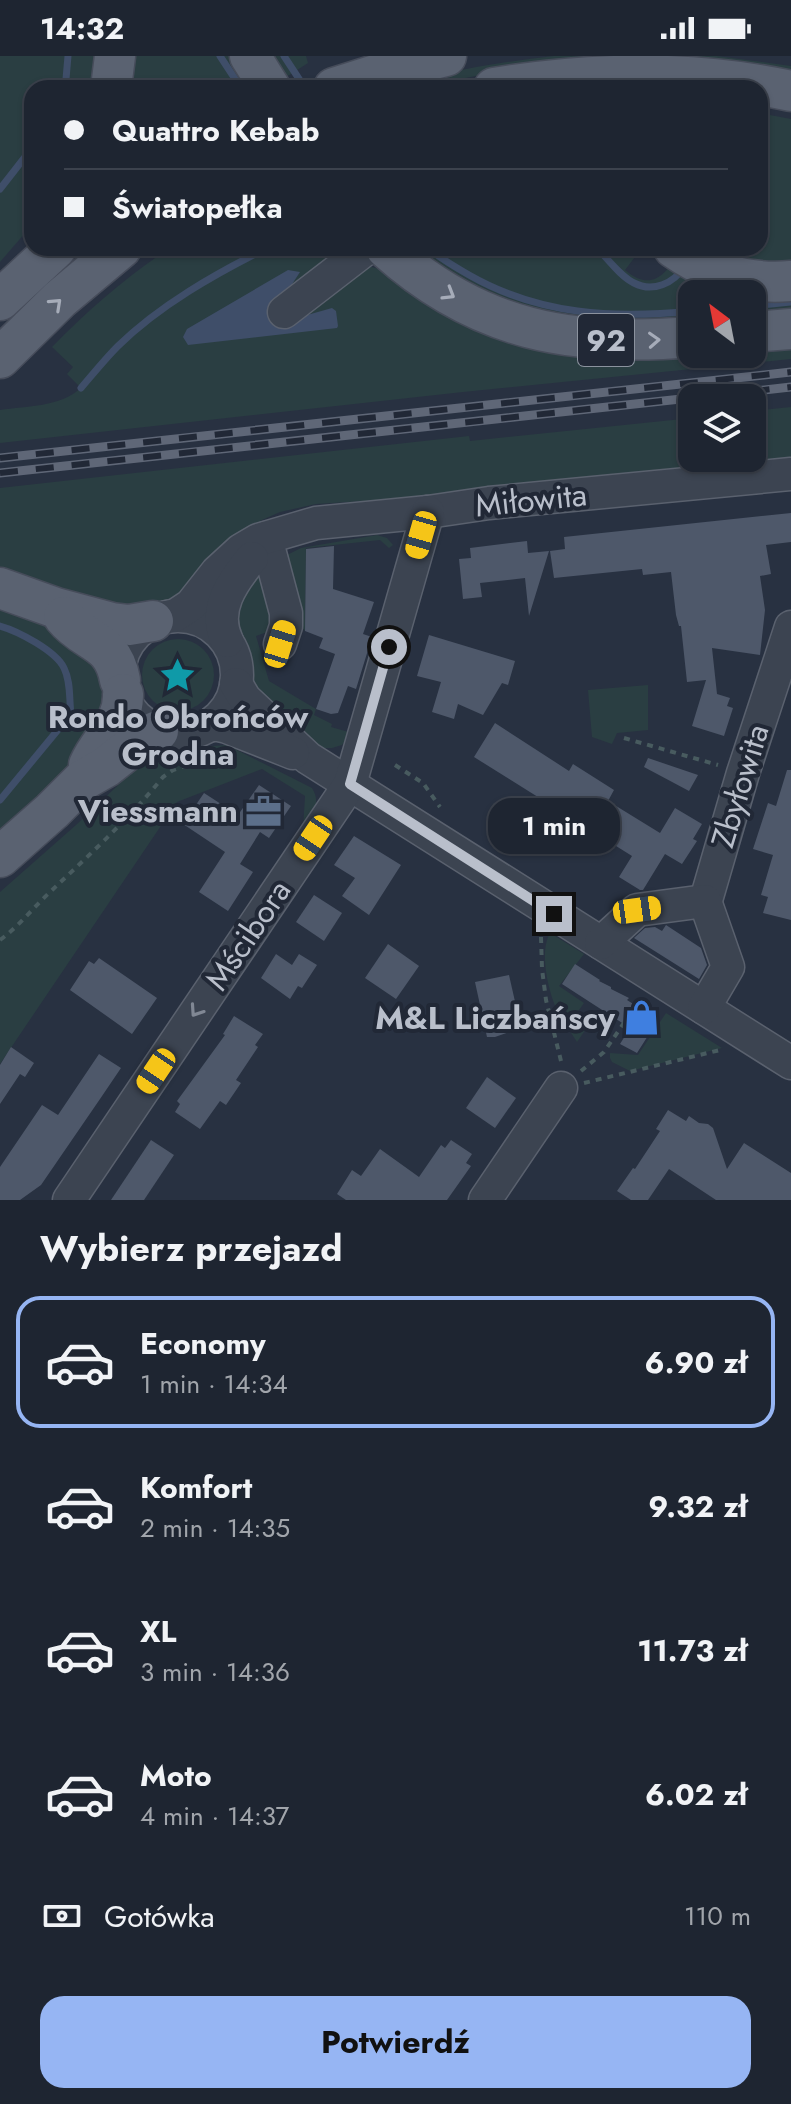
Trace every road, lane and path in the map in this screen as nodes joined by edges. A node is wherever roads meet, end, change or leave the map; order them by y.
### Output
1 (115, 56) edge
2 (250, 56) edge
3 (446, 56) edge
4 (112, 80) edge
5 (265, 80) edge
6 (359, 80) edge
7 (557, 80) edge
8 (713, 80) edge
9 (768, 88) edge
10 (791, 91) edge
11 (24, 252) edge
12 (47, 256) edge
13 (111, 256) edge
14 (357, 256) edge
15 (396, 256) edge
16 (687, 256) edge
17 (791, 281) edge
18 (0, 284) edge
19 (0, 300) edge
20 (284, 312) dead end
21 (791, 329) edge
22 (766, 331) edge
23 (678, 338) edge
24 (0, 358) edge
25 (791, 474) edge
26 (428, 512) junction
27 (269, 539) junction
28 (0, 588) edge
29 (56, 608) junction
30 (160, 619) junction
31 (791, 627) edge
32 (227, 641) junction
33 (280, 644) dead end
34 (236, 684) junction
35 (121, 687) junction
36 (209, 725) junction
37 (158, 731) junction
38 (624, 738) dead end
39 (308, 758) junction
40 (246, 762) dead end
41 (743, 773) junction
42 (83, 780) junction
43 (350, 784) junction
44 (0, 857) edge
45 (705, 901) junction
46 (554, 914) junction
47 (0, 940) edge
48 (601, 943) junction
49 (645, 993) dead end
50 (704, 1008) junction
51 (742, 1032) junction
52 (791, 1063) edge
53 (561, 1088) junction
54 (69, 1200) edge
55 (485, 1200) edge

1 - 4 main road
2 - 5 main road
3 - 6 main road
7 - 8 main road
9 - 10 main road
11 - 18 main road
12 - 19 main road
24 -> 13 main road
14 - 20 street
15 -> 23 main road, 92
16 - 17 main road
21 - 22 main road
25 - 26 street, Miłowita
26 - 27 street, Miłowita
26 - 43 street, Mścibora
27 - 30 street, Miłowita
27 - 32 street
27 - 33 street
28 - 29 main road
29 - 30 main road
29 - 35 main road
30 - 32 street
30 - 35 street
31 - 41 street, Zbyłowita
32 - 34 street
34 - 36 street
34 - 39 street
35 - 37 street
35 - 42 main road
36 - 37 street
36 - 39 street
37 - 42 main road
38 - 41 path
39 - 43 street
40 - 47 path
41 - 45 street, Zbyłowita
42 - 44 main road
43 - 46 street
43 -> 54 street, Mścibora
45 - 48 street
45 - 50 street
46 - 48 street
46 - 53 path
48 - 50 street
49 - 53 path
50 - 51 street
51 - 52 street
51 - 53 path
53 - 55 street

